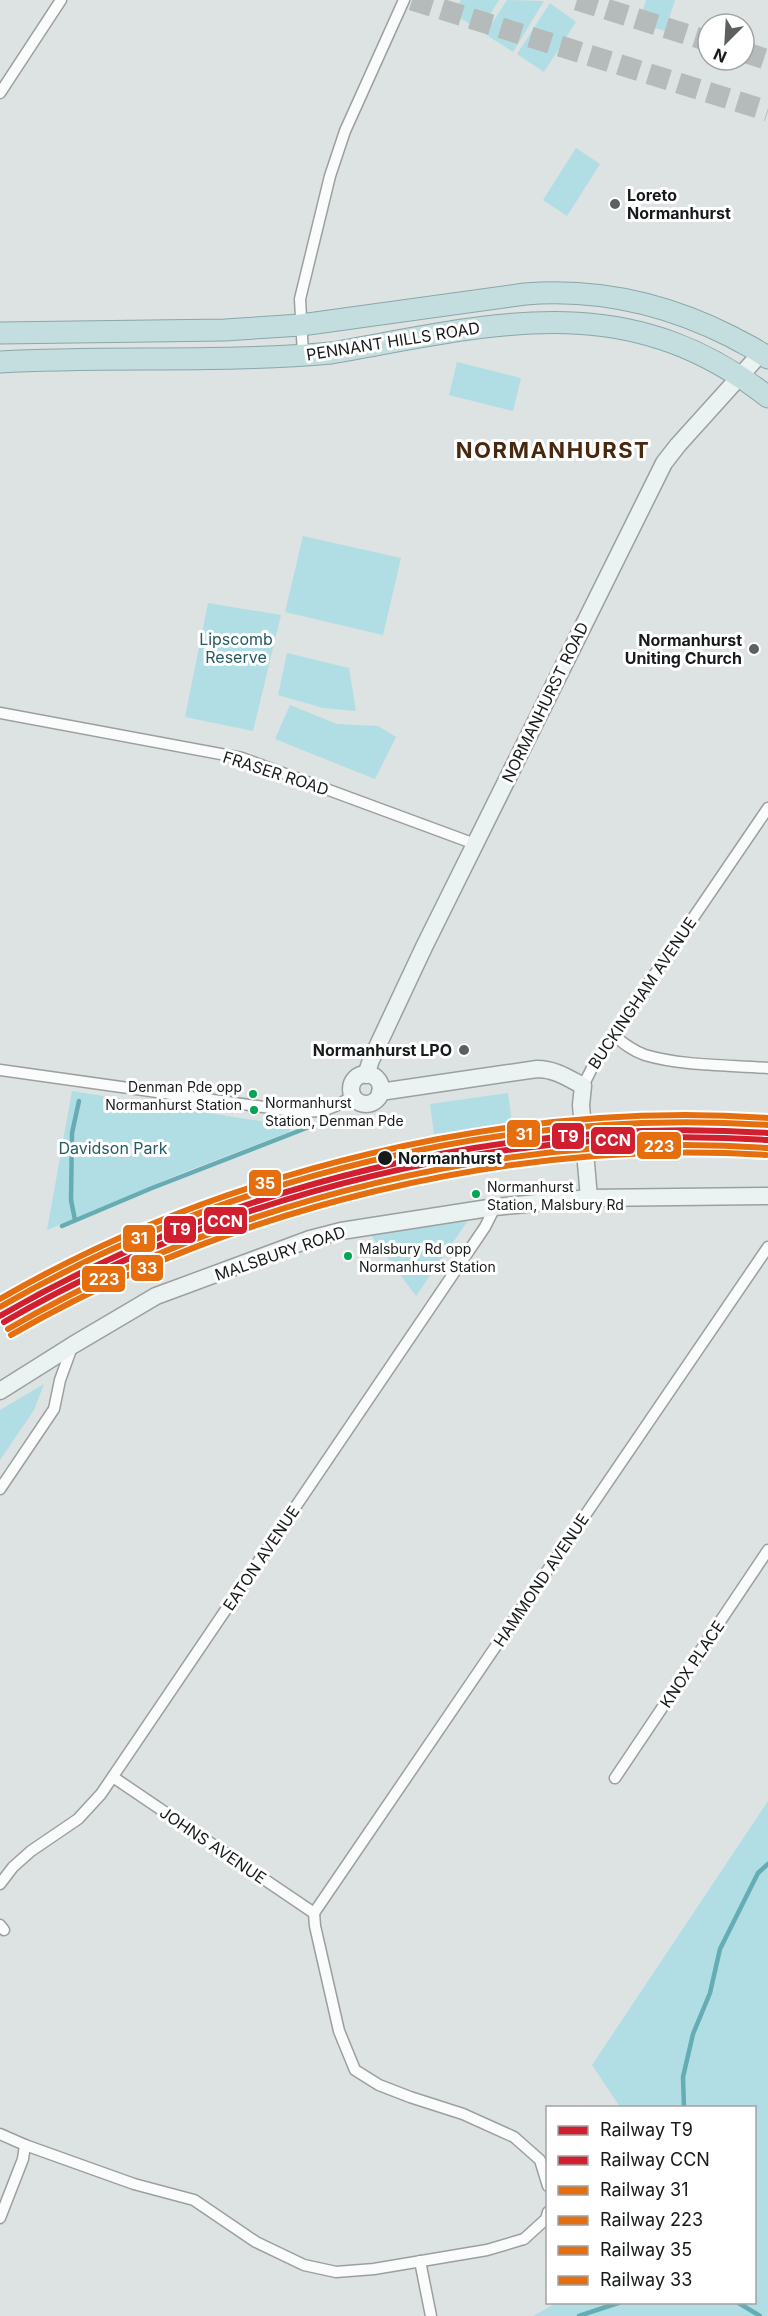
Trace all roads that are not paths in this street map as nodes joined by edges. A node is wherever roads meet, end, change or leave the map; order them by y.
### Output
1 (61, 0) edge
2 (404, 0) edge
3 (0, 93) edge
4 (301, 326) junction
5 (0, 333) edge
6 (766, 352) edge
7 (303, 356) junction
8 (0, 362) edge
9 (740, 377) junction
10 (768, 397) edge
11 (0, 713) edge
12 (768, 808) edge
13 (475, 844) junction
14 (613, 1035) junction
15 (768, 1068) edge
16 (0, 1070) edge
17 (366, 1075) junction
18 (583, 1086) junction
19 (380, 1092) junction
20 (352, 1096) junction
21 (768, 1196) edge
22 (589, 1198) junction
23 (495, 1207) junction
24 (768, 1247) edge
25 (73, 1345) junction
26 (0, 1391) edge
27 (0, 1490) edge
28 (768, 1550) edge
29 (113, 1777) junction
30 (615, 1778) dead end
31 (0, 1884) edge
32 (314, 1913) junction
33 (0, 2134) edge
34 (25, 2145) junction
35 (546, 2180) edge
36 (0, 2218) edge
37 (546, 2219) edge
38 (420, 2261) junction
39 (431, 2316) edge

1 - 3 street
2 - 4 street
4 - 5 highway, PENNANT HILLS ROAD
4 - 6 highway, PENNANT HILLS ROAD
4 - 7 street
6 - 9 street, NORMANHURST ROAD
7 - 8 highway, PENNANT HILLS ROAD
7 - 9 highway, PENNANT HILLS ROAD
9 - 10 highway, PENNANT HILLS ROAD
9 - 13 street, NORMANHURST ROAD
11 - 13 street, FRASER ROAD
12 - 14 street, BUCKINGHAM AVENUE
13 - 17 street, NORMANHURST ROAD
14 - 15 street
14 - 18 street, BUCKINGHAM AVENUE
16 - 20 street
17 - 19 street
17 - 20 street
18 - 19 street
18 - 22 street, BUCKINGHAM AVENUE
19 - 20 street
21 - 22 street, MALSBURY ROAD
22 - 23 street, MALSBURY ROAD
23 - 25 street, MALSBURY ROAD
23 - 29 street, EATON AVENUE
24 - 32 street, HAMMOND AVENUE
25 - 26 street, MALSBURY ROAD
25 - 27 street
28 - 30 street, KNOX PLACE
29 - 31 street, EATON AVENUE
29 - 32 street, JOHNS AVENUE
32 - 35 street
33 - 34 street
34 - 36 street
34 - 38 street
37 - 38 street
38 - 39 street

